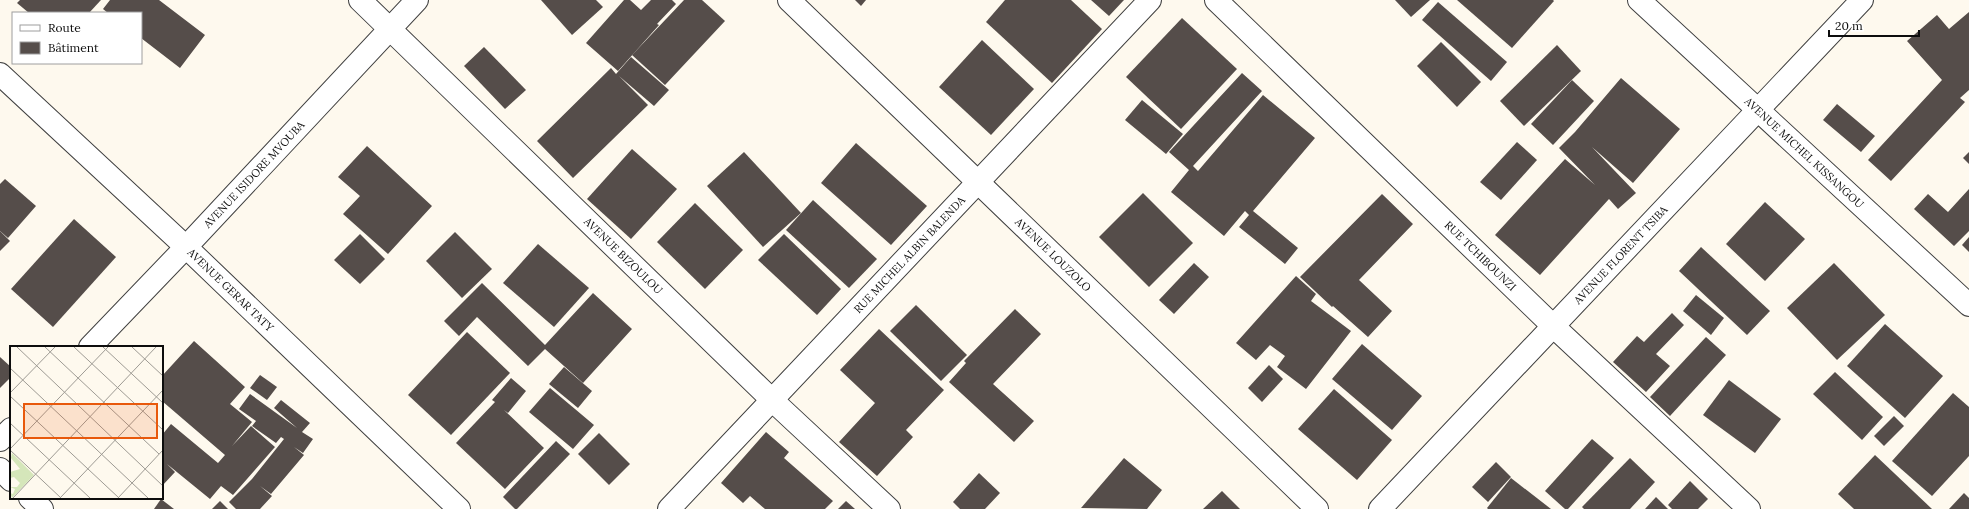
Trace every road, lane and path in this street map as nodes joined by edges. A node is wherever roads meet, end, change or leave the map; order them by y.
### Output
1 (360, 0) edge
2 (417, 0) edge
3 (789, 0) edge
4 (1150, 0) edge
5 (1216, 0) edge
6 (1638, 0) edge
7 (1862, 0) edge
8 (390, 28) junction
9 (0, 74) edge
10 (1758, 110) junction
11 (978, 182) junction
12 (186, 247) junction
13 (1969, 305) edge
14 (1552, 325) junction
15 (91, 346) edge
16 (772, 400) junction
17 (10, 430) edge
18 (0, 440) edge
19 (0, 470) edge
20 (10, 479) edge
21 (31, 499) edge
22 (42, 509) edge
23 (459, 509) edge
24 (669, 509) edge
25 (889, 509) edge
26 (1317, 509) edge
27 (1380, 509) edge
28 (1748, 509) edge

1 - 8 street, AVENUE BIZOULOU
2 - 8 street, AVENUE ISIDORE MVOUBA
3 - 11 street, AVENUE LOUZOLO
4 - 11 street, RUE MICHEL ALBIN BALENDA
5 - 14 street, RUE TCHIBOUNZI
6 - 10 street, AVENUE MICHEL KISSANGOU
7 - 10 street, AVENUE FLORENT TSIBA
8 - 12 street, AVENUE ISIDORE MVOUBA
8 - 16 street, AVENUE BIZOULOU
9 - 12 street, AVENUE GERAR TATY
10 - 13 street, AVENUE MICHEL KISSANGOU
10 - 14 street, AVENUE FLORENT TSIBA
11 - 16 street, RUE MICHEL ALBIN BALENDA
11 - 26 street, AVENUE LOUZOLO
12 - 15 street, AVENUE ISIDORE MVOUBA
12 - 23 street, AVENUE GERAR TATY
14 - 27 street, AVENUE FLORENT TSIBA
14 - 28 street, RUE TCHIBOUNZI
16 - 24 street, RUE MICHEL ALBIN BALENDA
16 - 25 street, AVENUE BIZOULOU
17 - 18 street
19 - 20 street
21 - 22 street

